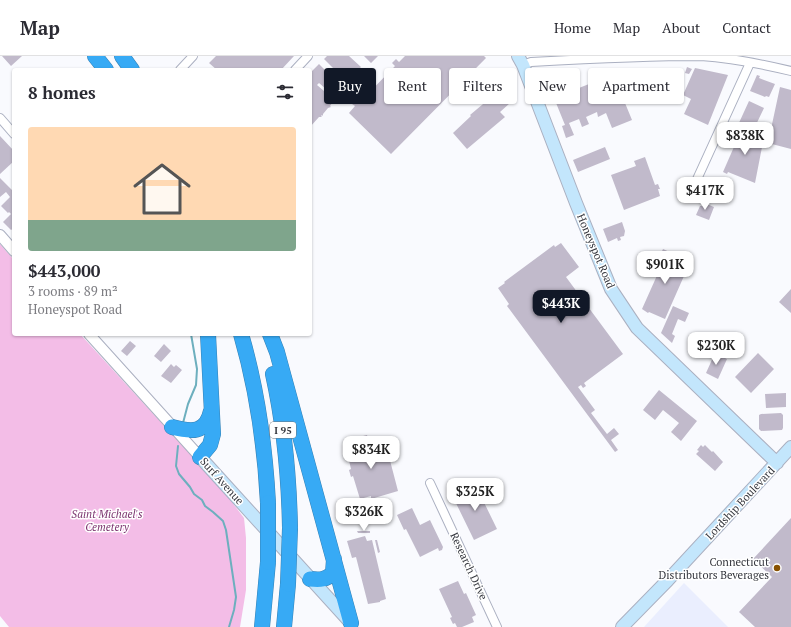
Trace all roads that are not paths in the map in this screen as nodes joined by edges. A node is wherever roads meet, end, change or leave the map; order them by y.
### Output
1 (95, 56) edge
2 (122, 56) edge
3 (193, 56) edge
4 (308, 56) edge
5 (520, 61) edge
6 (750, 63) junction
7 (104, 68) edge
8 (131, 68) edge
9 (182, 68) edge
10 (297, 68) edge
11 (791, 71) edge
12 (0, 118) edge
13 (12, 132) edge
14 (693, 188) dead end
15 (0, 235) edge
16 (12, 245) edge
17 (91, 336) edge
18 (208, 336) edge
19 (242, 336) edge
20 (264, 336) edge
21 (271, 336) edge
22 (211, 410) junction
23 (172, 427) junction
24 (790, 449) edge
25 (200, 457) junction
26 (777, 463) junction
27 (430, 483) dead end
28 (334, 559) junction
29 (310, 579) junction
30 (353, 625) edge
31 (262, 627) edge
32 (284, 627) edge
33 (498, 627) edge
34 (622, 627) edge

1 - 7 highway
2 - 8 highway
3 - 9 street
4 - 10 street
5 - 6 street
5 - 26 main road, Honeyspot Road
6 - 11 street
6 - 14 street
12 - 13 street
15 - 16 street
17 - 23 street, Surf Avenue
18 - 22 highway
19 - 31 highway, I 95, bridge
20 - 32 highway, I 95, bridge
21 - 28 highway
22 - 23 highway
22 - 25 highway
23 - 25 street, Surf Avenue
24 - 26 main road, Lordship Boulevard
25 - 29 main road, Surf Avenue
26 - 34 main road, Lordship Boulevard
27 - 33 street, Research Drive
28 - 29 highway
28 - 30 highway
29 - 30 main road, Surf Avenue

